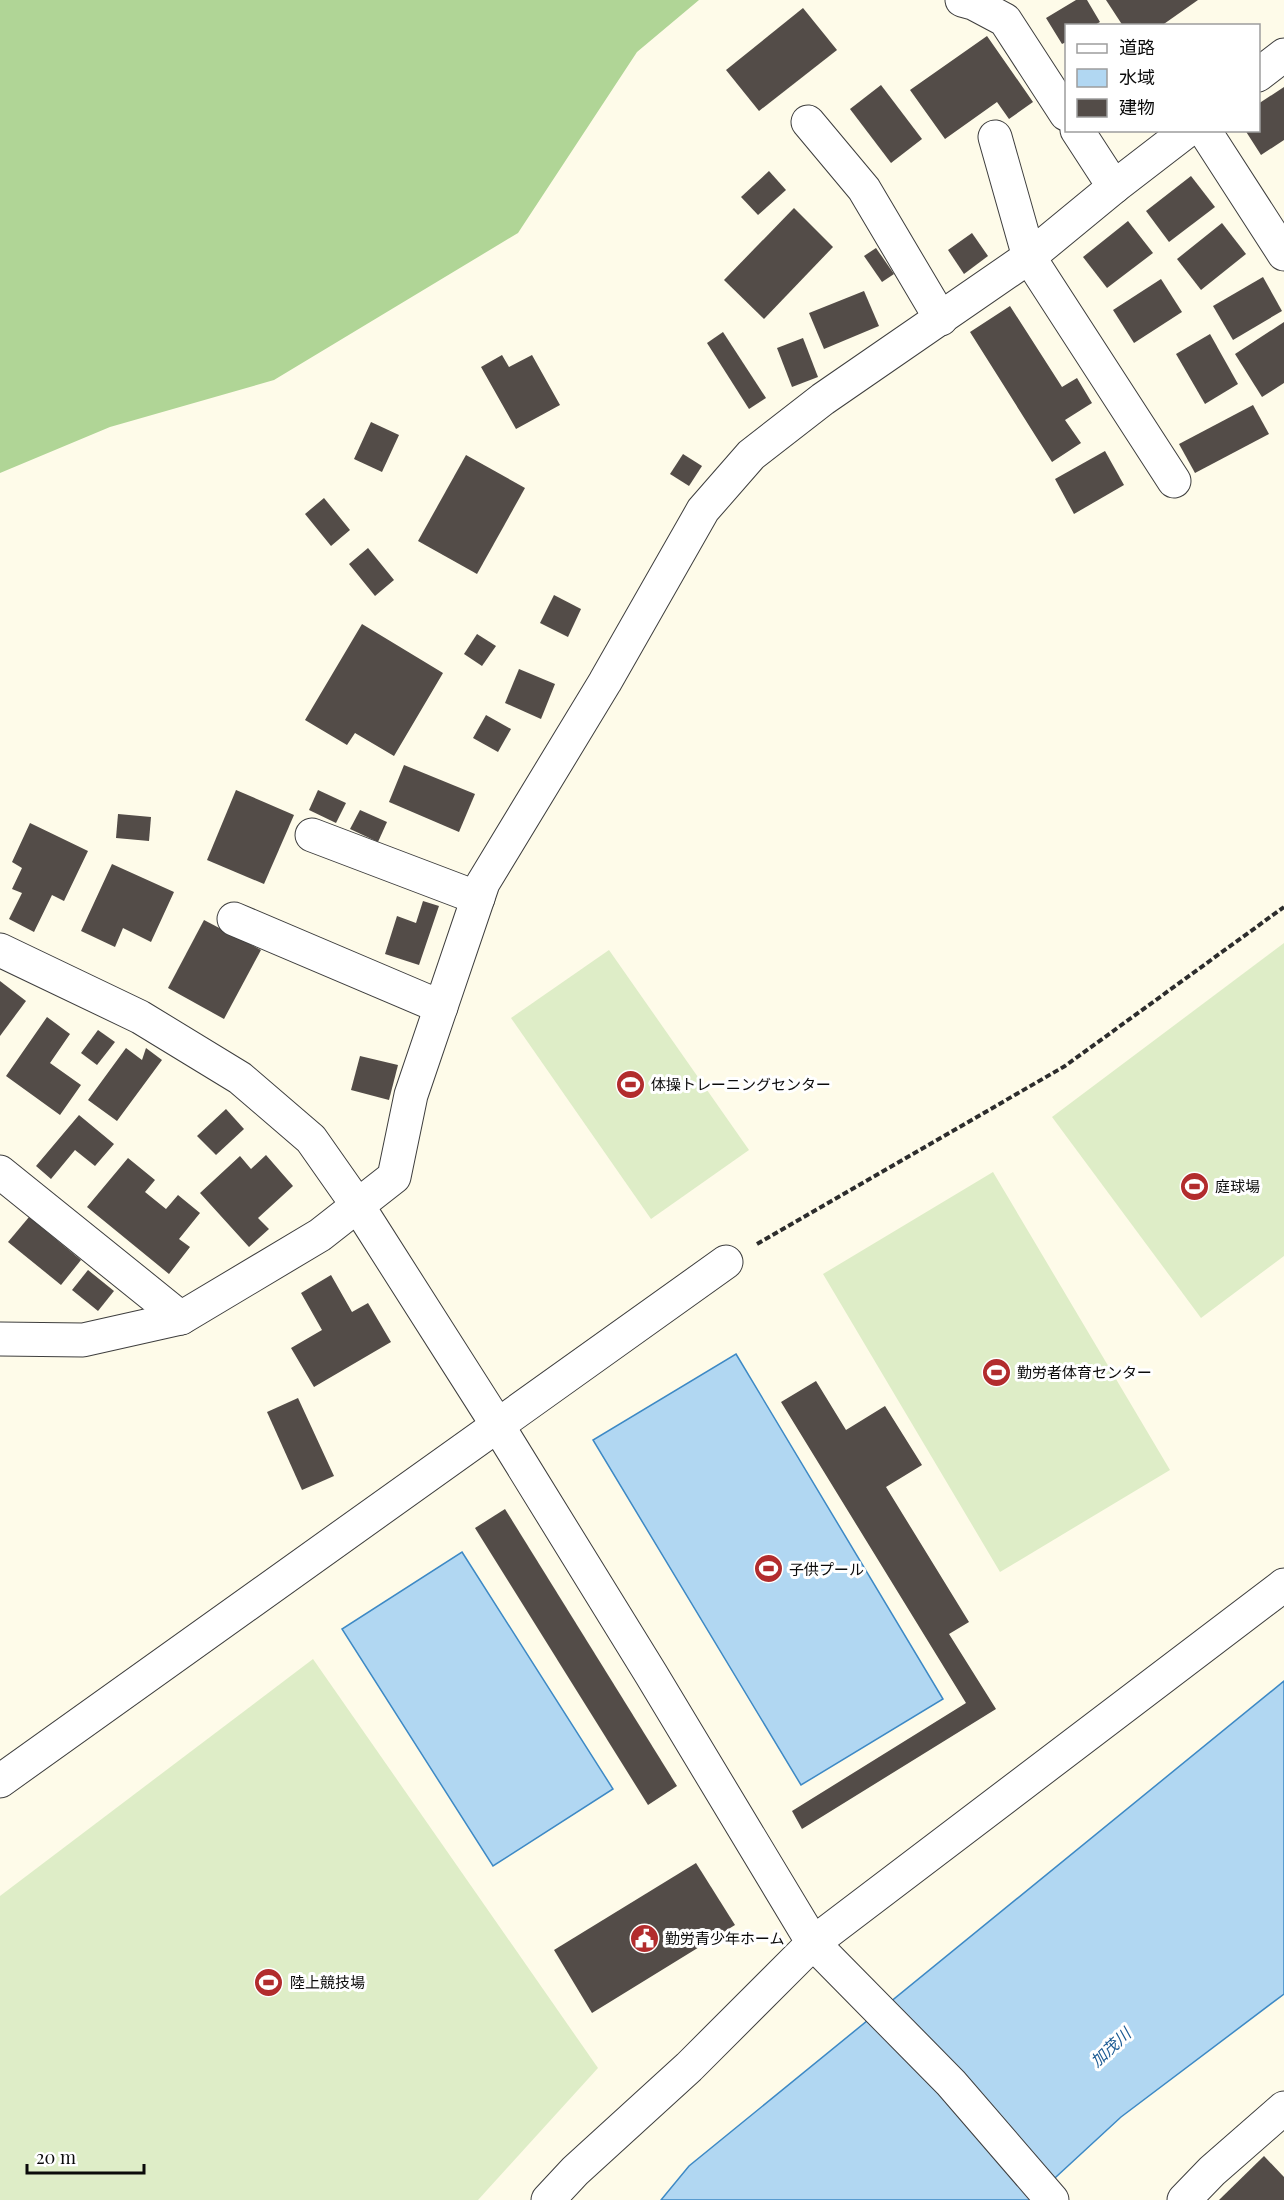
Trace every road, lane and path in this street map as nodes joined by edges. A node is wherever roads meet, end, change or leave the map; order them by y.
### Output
1 (962, 0) edge
2 (1284, 55) edge
3 (1260, 73) edge
4 (1065, 112) edge
5 (808, 122) dead end
6 (1078, 132) edge
7 (1185, 132) edge
8 (1205, 132) edge
9 (995, 137) dead end
10 (1114, 187) junction
11 (1284, 254) edge
12 (1029, 257) junction
13 (941, 319) junction
14 (1174, 481) dead end
15 (312, 835) dead end
16 (478, 898) junction
17 (1284, 907) edge
18 (234, 919) dead end
19 (0, 950) edge
20 (441, 1007) junction
21 (0, 1172) edge
22 (358, 1206) junction
23 (726, 1262) joint
24 (181, 1318) junction
25 (0, 1339) edge
26 (498, 1426) junction
27 (1284, 1585) edge
28 (0, 1781) edge
29 (813, 1943) junction
30 (1284, 2108) edge
31 (548, 2200) edge
32 (1052, 2200) edge
33 (1184, 2200) edge

1 - 4 street
2 - 3 street
5 - 13 street
6 - 10 street
7 - 10 street
8 - 11 street
9 - 12 street
10 - 12 street
12 - 13 street
12 - 14 street
13 - 16 street
15 - 16 street
16 - 20 street
17 - 23 path
18 - 20 street
19 - 22 street
20 - 22 street
21 - 24 street
22 - 24 street
22 - 26 street
23 - 26 street
24 - 25 street
26 - 28 street
26 - 29 street
27 - 29 street
29 - 31 street
29 - 32 street
30 - 33 street

